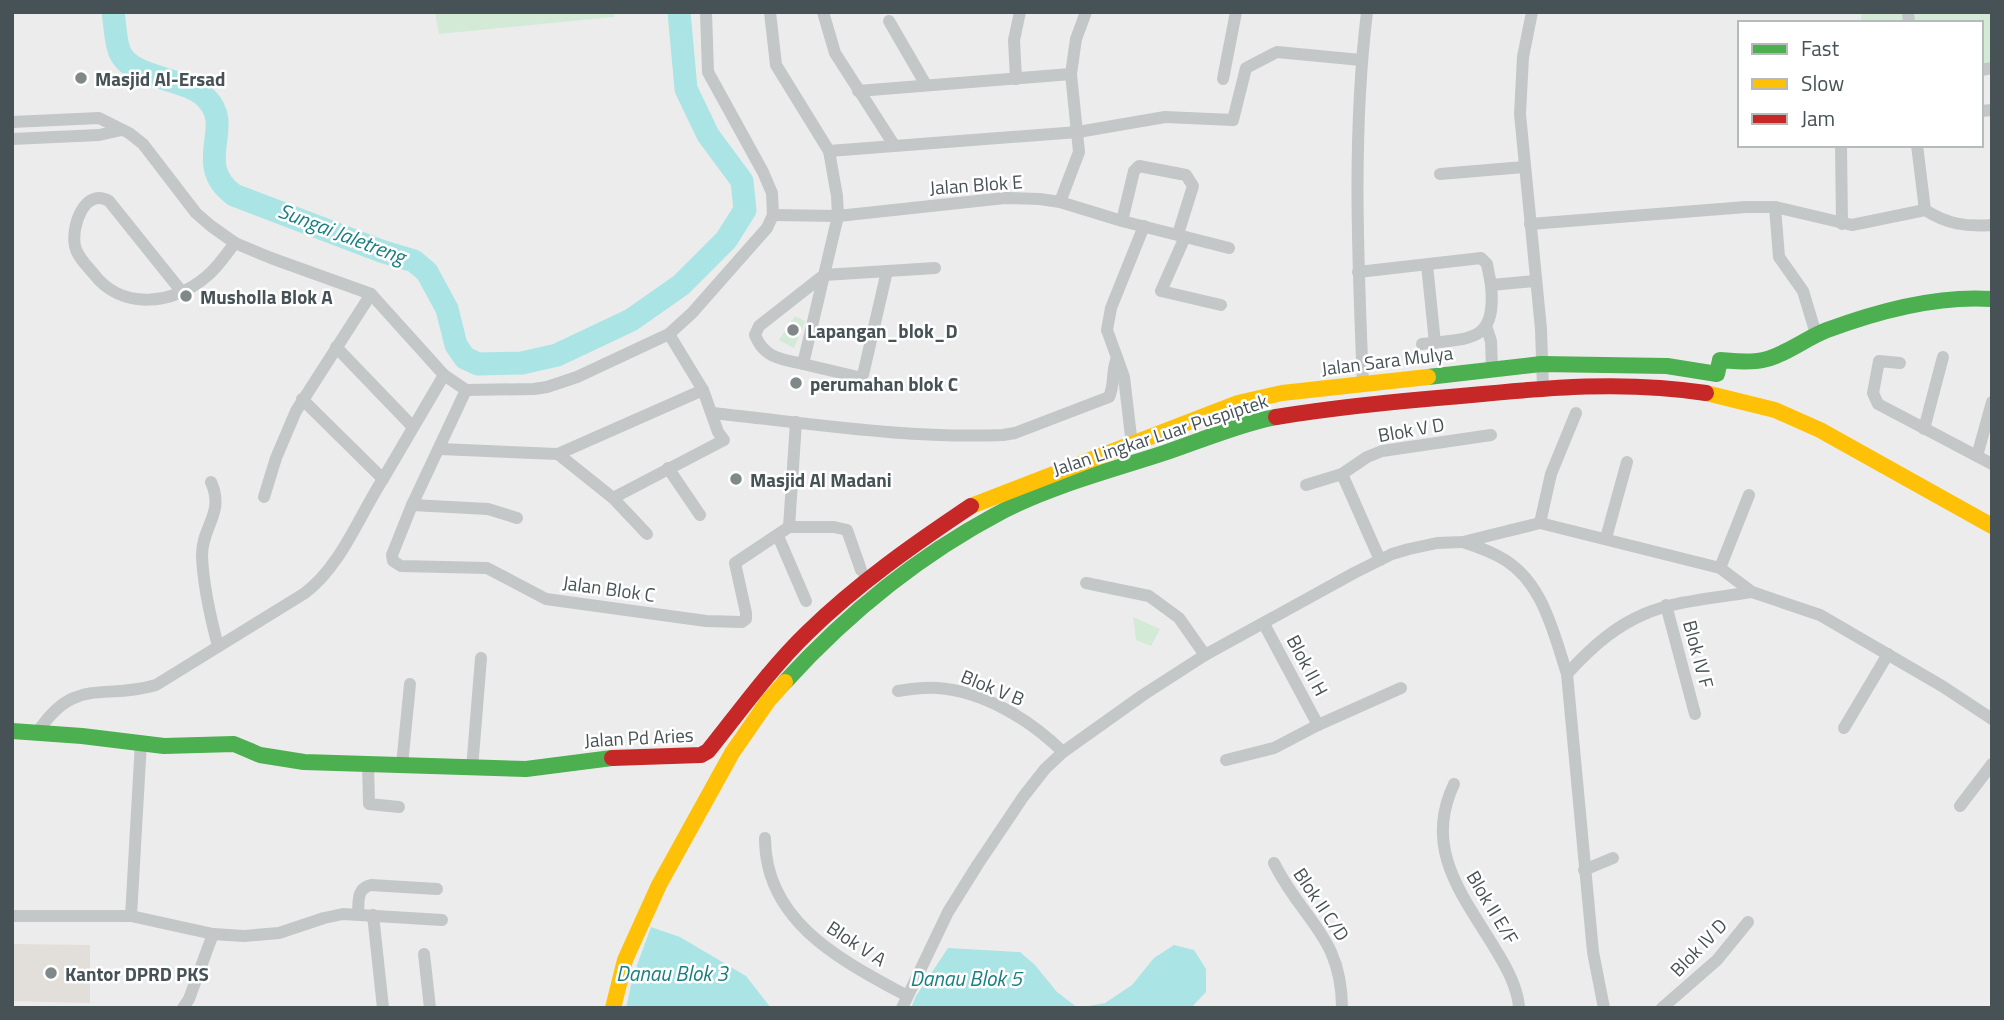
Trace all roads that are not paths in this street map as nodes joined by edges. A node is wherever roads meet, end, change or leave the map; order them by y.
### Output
1 (706, 12) edge
2 (770, 12) edge
3 (823, 12) edge
4 (1020, 12) edge
5 (1086, 12) edge
6 (1236, 12) edge
7 (1367, 12) edge
8 (1532, 12) edge
9 (889, 21) dead end
10 (1361, 60) junction
11 (1071, 74) junction
12 (1016, 79) junction
13 (1223, 79) dead end
14 (926, 85) junction
15 (858, 91) junction
16 (12, 122) edge
17 (122, 130) junction
18 (1079, 132) junction
19 (12, 139) edge
20 (894, 145) junction
21 (1841, 147) edge
22 (1917, 147) edge
23 (829, 151) junction
24 (1524, 167) junction
25 (1440, 174) dead end
26 (1059, 202) junction
27 (1775, 207) junction
28 (1925, 210) junction
29 (773, 215) junction
30 (838, 216) junction
31 (1122, 221) junction
32 (1530, 224) junction
33 (1842, 224) junction
34 (1992, 225) edge
35 (1144, 226) junction
36 (1181, 235) junction
37 (235, 243) junction
38 (1230, 247) dead end
39 (1427, 265) junction
40 (935, 268) dead end
41 (887, 271) junction
42 (1358, 272) junction
43 (824, 275) junction
44 (1535, 281) junction
45 (1491, 285) junction
46 (182, 292) junction
47 (371, 294) junction
48 (1992, 299) edge
49 (1221, 305) dead end
50 (1486, 326) junction
51 (669, 334) junction
52 (1816, 334) junction
53 (335, 346) junction
54 (1943, 357) dead end
55 (1117, 358) junction
56 (1900, 363) dead end
57 (803, 364) junction
58 (1541, 365) junction
59 (1492, 369) junction
60 (444, 375) junction
61 (1363, 385) junction
62 (1544, 388) junction
63 (466, 390) junction
64 (703, 390) junction
65 (302, 399) junction
66 (1992, 402) edge
67 (1238, 403) joint
68 (712, 413) junction
69 (1577, 413) dead end
70 (796, 422) junction
71 (413, 427) junction
72 (1924, 429) junction
73 (1491, 435) dead end
74 (1132, 445) junction
75 (440, 449) junction
76 (558, 454) junction
77 (1977, 456) junction
78 (1627, 462) dead end
79 (1992, 464) edge
80 (668, 467) junction
81 (1342, 474) junction
82 (383, 479) junction
83 (211, 482) dead end
84 (1306, 485) dead end
85 (1749, 495) dead end
86 (264, 497) dead end
87 (613, 498) junction
88 (412, 505) junction
89 (700, 514) dead end
90 (517, 518) dead end
91 (1540, 523) junction
92 (1992, 526) edge
93 (789, 527) junction
94 (647, 534) dead end
95 (778, 536) junction
96 (1606, 538) junction
97 (1463, 542) junction
98 (1380, 560) junction
99 (1720, 568) junction
100 (861, 570) dead end
101 (1086, 583) dead end
102 (1752, 592) junction
103 (806, 601) dead end
104 (1666, 605) junction
105 (1264, 624) junction
106 (218, 646) junction
107 (1888, 654) junction
108 (1205, 655) junction
109 (481, 658) dead end
110 (1567, 674) junction
111 (410, 684) dead end
112 (1401, 688) dead end
113 (898, 691) dead end
114 (1696, 713) dead end
115 (1992, 719) edge
116 (1318, 725) junction
117 (1844, 728) dead end
118 (12, 731) edge
119 (37, 733) junction
120 (141, 743) junction
121 (1063, 752) junction
122 (1226, 760) dead end
123 (368, 764) junction
124 (1992, 764) edge
125 (402, 765) junction
126 (472, 769) junction
127 (1454, 784) dead end
128 (1960, 806) dead end
129 (399, 807) dead end
130 (765, 838) dead end
131 (1613, 858) dead end
132 (1274, 863) dead end
133 (1584, 870) junction
134 (437, 889) dead end
135 (358, 914) junction
136 (373, 915) junction
137 (12, 916) edge
138 (131, 916) junction
139 (442, 920) dead end
140 (1748, 922) dead end
141 (214, 934) junction
142 (424, 954) dead end
143 (904, 1002) edge
144 (1678, 1003) edge
145 (183, 1008) edge
146 (383, 1008) edge
147 (430, 1008) edge
148 (613, 1008) edge
149 (1342, 1008) edge
150 (1519, 1008) edge
151 (1604, 1008) edge
152 (1662, 1008) edge

1 - 29 street
2 - 23 street
3 - 15 street
4 - 12 street
5 - 11 street
6 - 13 street
7 - 10 street
8 - 24 street
9 - 14 street
10 - 18 street
10 - 42 street
11 - 12 street
11 - 18 street
12 - 14 street
14 - 15 street
15 - 20 street
16 - 17 street
17 - 19 street
17 - 37 street
18 - 20 street
18 - 26 street
20 - 23 street
21 - 33 street
22 - 28 street
23 - 30 street
24 - 25 street
24 - 32 street
26 - 30 street, Jalan Blok E
26 - 31 street, Jalan Blok E
27 - 32 street
27 - 33 street
27 - 52 street
28 - 33 street
28 - 34 street
29 - 30 street, Jalan Blok E
29 - 51 street
30 - 43 street
31 - 35 street, Jalan Blok E
31 - 36 street
32 - 44 street
35 - 36 street, Jalan Blok E
35 - 55 street
36 - 38 street, Jalan Blok E
36 - 49 street
37 - 46 street
37 - 47 street
39 - 42 street
39 - 45 street
39 - 50 street
40 - 41 street
41 - 43 street
41 - 57 street
42 - 61 street
43 - 57 street
43 - 57 street
44 - 45 street
44 - 58 street
45 - 50 street
46 - 46 street
47 - 53 street
47 - 60 street
48 - 52 street
50 - 59 street
51 - 63 street
51 - 64 street
52 - 58 street, Jalan Sara Mulya
53 - 65 street
53 - 71 street
54 - 72 street
55 - 70 street
55 - 74 street
56 - 72 street
58 - 59 street, Jalan Sara Mulya
58 - 62 street
59 - 61 street, Jalan Sara Mulya
60 - 63 street
60 - 71 street
61 - 67 street, Jalan Sara Mulya
62 - 92 street, Jalan Lingkar Luar Puspiptek
62 - 148 street, Jalan Lingkar Luar Puspiptek
63 - 75 street, Jalan Blok C
64 - 68 street
64 - 76 street
65 - 82 street
65 - 86 street
66 - 77 street
67 - 74 street, Jalan Pd Aries
68 - 70 street
68 - 80 street
69 - 91 street
70 - 93 street
71 - 82 street
72 - 77 street
73 - 81 street, Blok V D
74 - 126 street, Jalan Pd Aries
75 - 76 street
75 - 88 street, Jalan Blok C
76 - 87 street
77 - 79 street
78 - 96 street
80 - 87 street
80 - 89 street
81 - 84 street, Blok V D
81 - 98 street
82 - 106 street
83 - 106 street
85 - 99 street
87 - 94 street
88 - 90 street
88 - 95 street, Jalan Blok C
91 - 96 street
91 - 97 street
93 - 95 street
93 - 100 street
95 - 103 street
96 - 99 street
97 - 98 street
97 - 110 street
98 - 105 street
99 - 102 street
101 - 108 street
102 - 104 street
102 - 107 street
104 - 110 street
104 - 114 street, Blok IV F
105 - 108 street
105 - 116 street, Blok II H
106 - 119 street
107 - 115 street
107 - 117 street
108 - 121 street
109 - 126 street
110 - 133 street
111 - 125 street
112 - 116 street, Blok II H
113 - 121 street, Blok V B
116 - 122 street, Blok II H
118 - 119 street, Jalan Pd Aries
119 - 120 street, Jalan Pd Aries
120 - 123 street, Jalan Pd Aries
120 - 138 street
121 - 143 street
123 - 125 street, Jalan Pd Aries
123 - 129 street
124 - 128 street
125 - 126 street, Jalan Pd Aries
127 - 150 street, Blok II E/F
130 - 143 street, Blok V A
131 - 133 street
132 - 149 street, Blok II C/D
133 - 151 street
134 - 135 street
135 - 136 street
135 - 141 street
136 - 139 street
136 - 146 street
137 - 138 street
138 - 141 street
140 - 144 street, Blok IV D
141 - 145 street
142 - 147 street
144 - 152 street, Blok IV D

